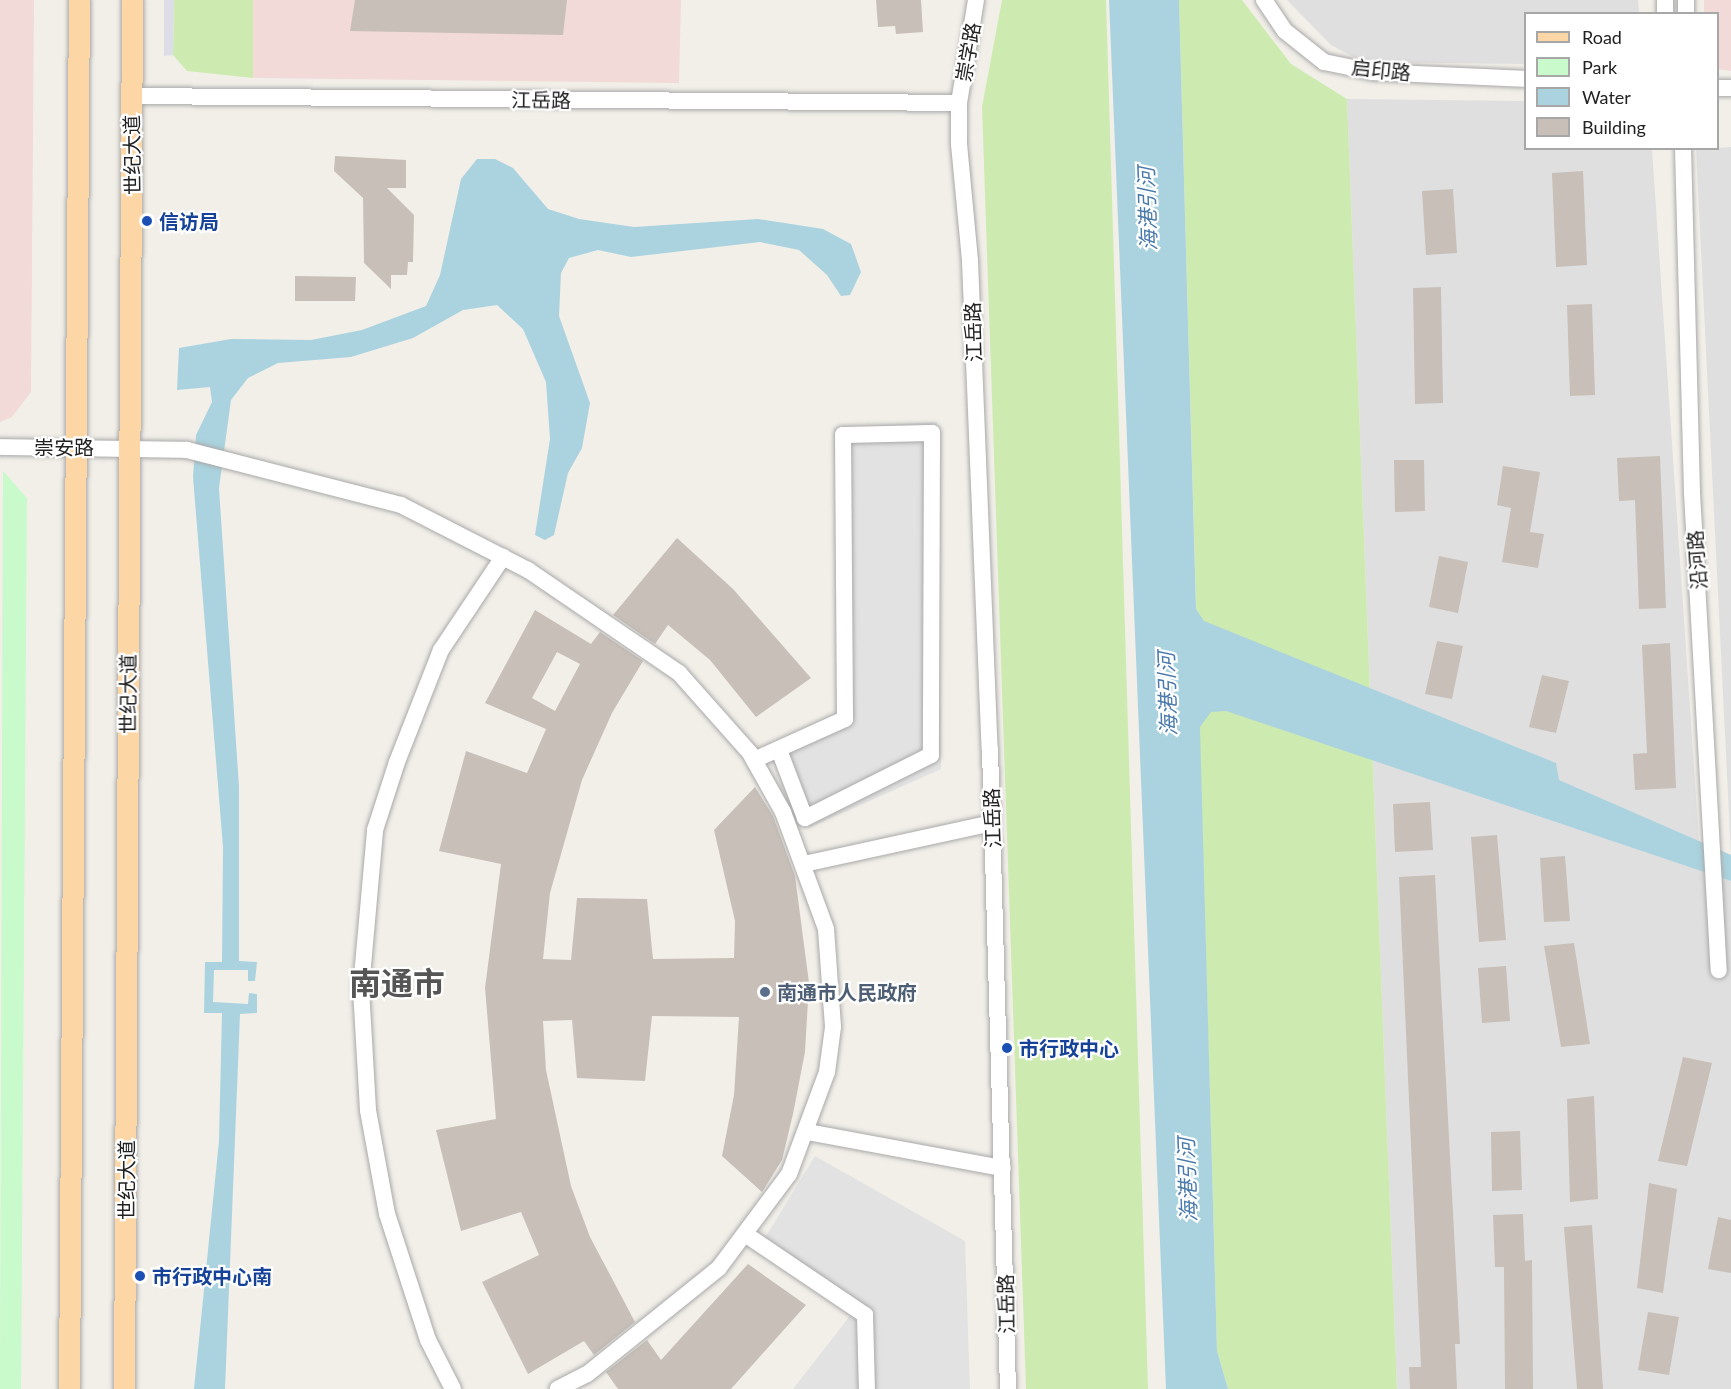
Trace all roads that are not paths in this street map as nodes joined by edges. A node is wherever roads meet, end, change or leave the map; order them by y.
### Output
1 (79, 0) edge
2 (132, 0) edge
3 (976, 0) edge
4 (1264, 0) edge
5 (1524, 79) edge
6 (131, 96) junction
7 (959, 104) junction
8 (1683, 150) edge
9 (0, 447) edge
10 (79, 447) junction
11 (128, 447) junction
12 (503, 558) junction
13 (779, 750) junction
14 (754, 760) junction
15 (993, 823) junction
16 (804, 864) junction
17 (1719, 970) dead end
18 (808, 1132) junction
19 (1003, 1168) junction
20 (744, 1234) junction
21 (567, 1387) edge
22 (69, 1389) edge
23 (124, 1389) edge
24 (453, 1389) edge
25 (867, 1389) edge
26 (1008, 1389) edge

1 - 10 main road
2 - 6 main road, 世纪大道
3 - 7 street, 崇学路
4 - 5 street, 启印路
6 - 7 street, 江岳路
6 - 11 main road, 世纪大道
7 - 15 street, 江岳路
8 - 17 street, 沿河路
9 - 10 street, 崇安路
10 - 11 street, 崇安路
10 - 22 main road
11 - 12 street, 崇安路
11 - 23 main road, 世纪大道
12 - 14 street, 崇安路
12 - 24 street
13 - 13 street
13 - 14 street
14 - 16 street, 崇安路
15 - 16 street
15 - 19 street, 江岳路
16 - 18 street, 崇安路
18 - 19 street
18 - 20 street, 崇安路
19 - 26 street, 江岳路
20 - 21 street, 崇安路
20 - 25 street

